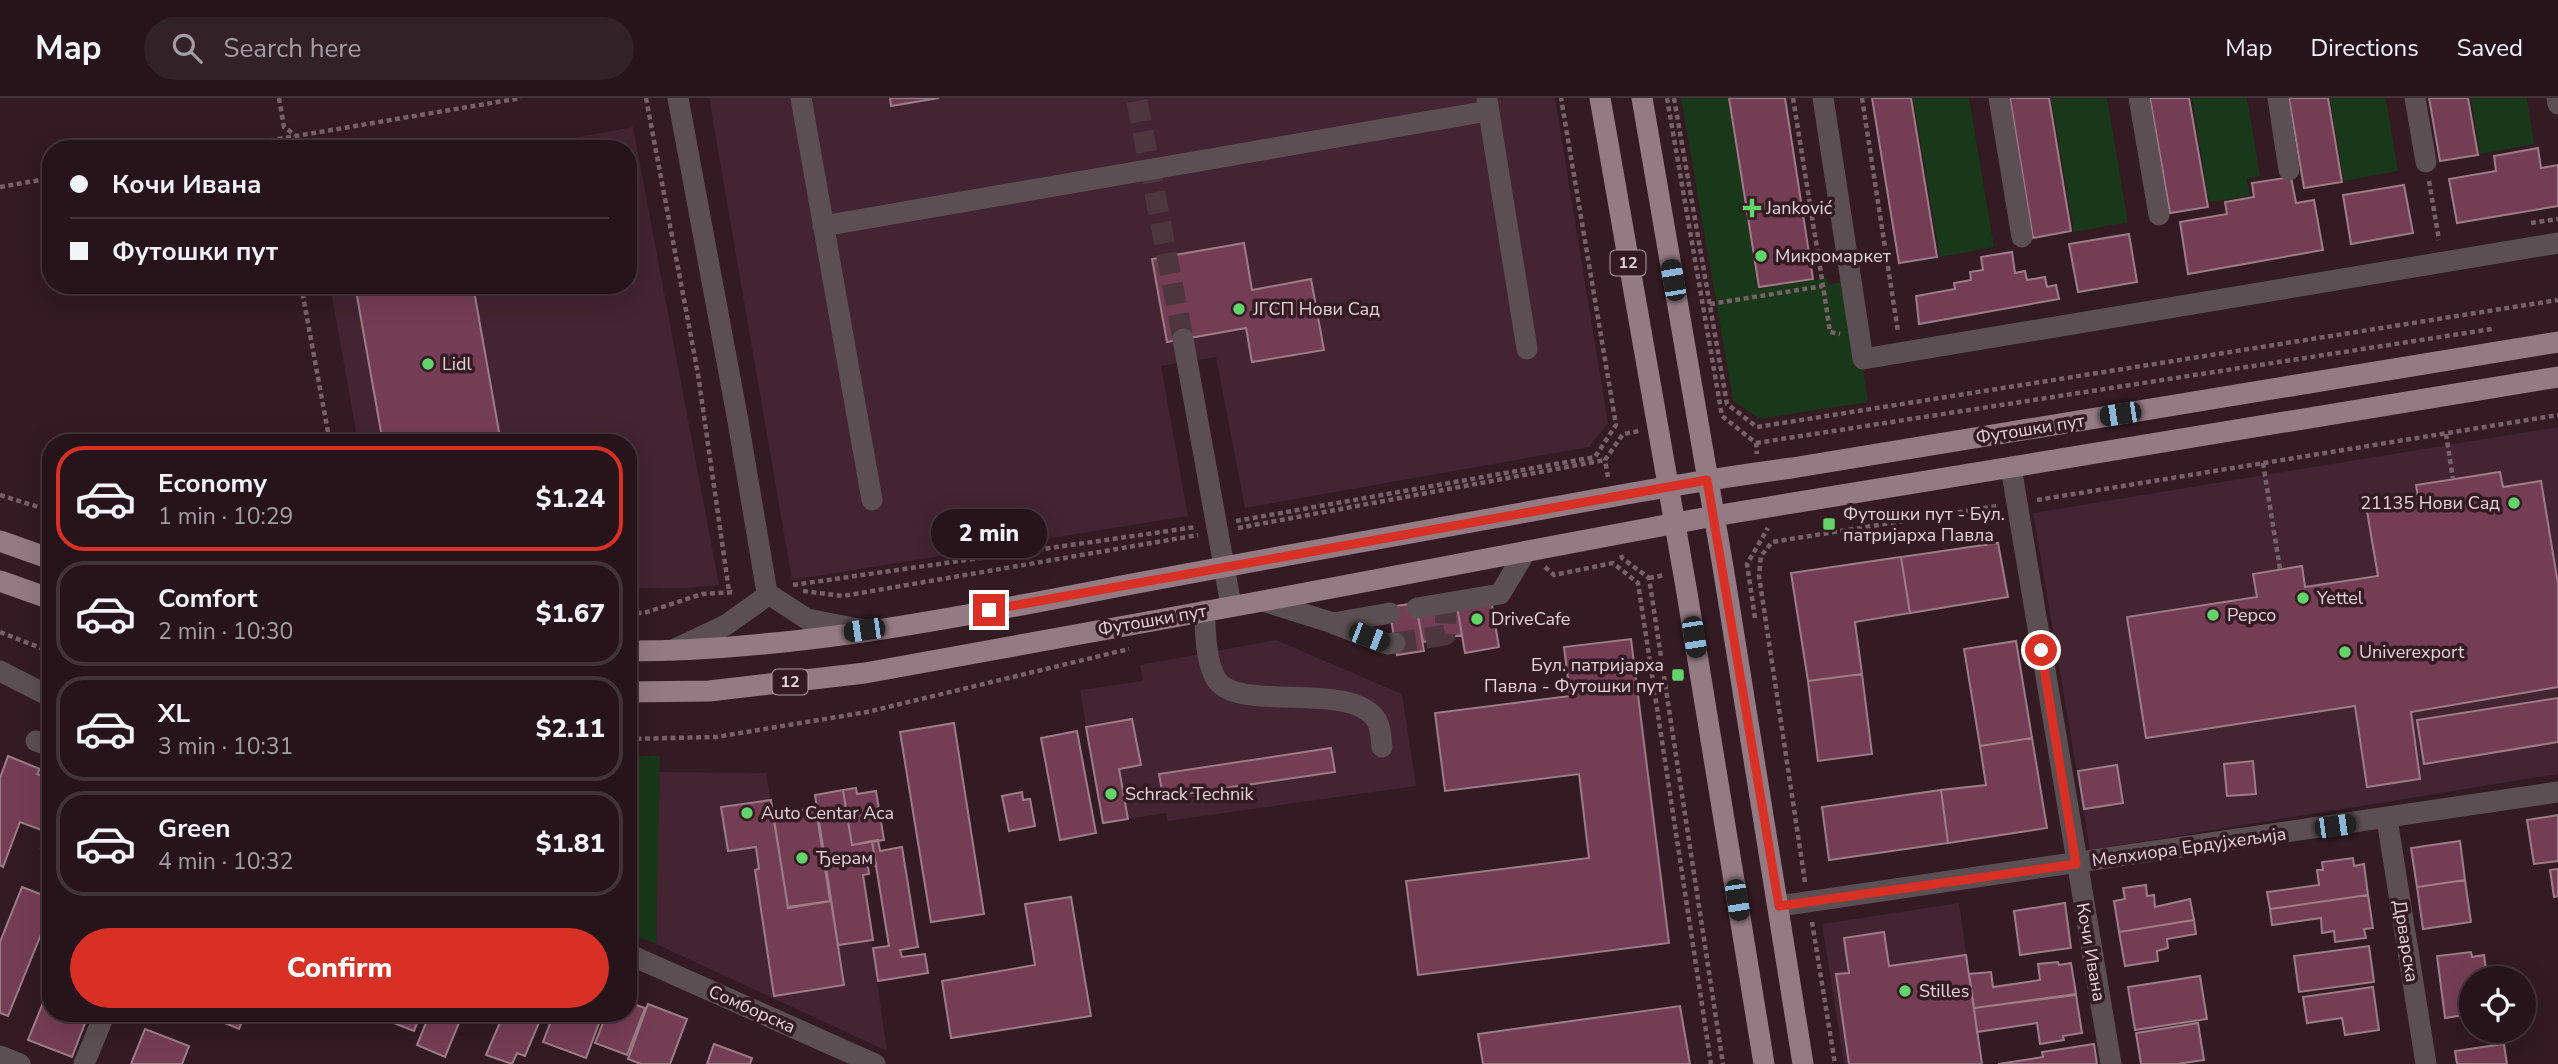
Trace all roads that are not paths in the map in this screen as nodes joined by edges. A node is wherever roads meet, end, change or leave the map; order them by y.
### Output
1 (678, 98) edge
2 (801, 98) edge
3 (1600, 98) edge
4 (1642, 98) edge
5 (1823, 98) edge
6 (1999, 98) edge
7 (2139, 98) edge
8 (2278, 98) edge
9 (2415, 98) edge
10 (2557, 98) edge
11 (2558, 104) edge
12 (1487, 105) edge
13 (2426, 162) road end
14 (2289, 170) dead end
15 (2159, 215) dead end
16 (823, 226) junction
17 (2022, 237) dead end
18 (2558, 243) edge
19 (1183, 339) tunnel mouth
20 (2558, 342) edge
21 (1527, 349) dead end
22 (2558, 377) edge
23 (2011, 467) junction
24 (1707, 480) junction
25 (1667, 486) junction
26 (872, 500) dead end
27 (1714, 516) junction
28 (1674, 524) junction
29 (0, 541) edge
30 (1526, 551) junction
31 (42, 556) edge
32 (1224, 567) junction
33 (0, 581) edge
34 (768, 594) junction
35 (42, 596) edge
36 (1263, 601) junction
37 (1231, 606) junction
38 (1417, 608) dead end
39 (1204, 611) junction
40 (1390, 613) dead end
41 (1332, 623) junction
42 (864, 630) junction
43 (1395, 643) tunnel mouth
44 (670, 651) junction
45 (637, 652) edge
46 (0, 671) edge
47 (637, 692) edge
48 (42, 693) edge
49 (1382, 747) dead end
50 (2558, 792) edge
51 (2387, 819) junction
52 (2076, 864) junction
53 (1779, 906) junction
54 (637, 958) edge
55 (101, 1022) edge
56 (0, 1056) edge
57 (20, 1064) edge
58 (84, 1064) edge
59 (875, 1064) edge
60 (1764, 1064) edge
61 (1802, 1064) edge
62 (2111, 1064) edge
63 (2426, 1064) edge

1 - 34 street
2 - 16 street
3 - 25 main road, 12
4 - 24 main road, 12
5 - 18 street
6 - 17 street
7 - 15 street
8 - 14 street
9 - 13 street
10 - 11 street
12 - 16 street
12 - 21 street
16 - 26 street
19 - 32 street
20 - 24 main road, Футошки пут
22 - 23 main road, Футошки пут
23 - 27 main road, Футошки пут
23 - 52 street, Кочи Ивана
24 - 25 main road, Футошки пут
24 - 27 main road, 12
25 - 28 main road
25 - 32 main road, 12
27 - 28 main road, 12
27 - 53 main road
28 - 30 main road, Футошки пут / 12
28 - 60 main road
29 - 31 main road
30 - 36 main road, Футошки пут / 12
30 - 38 street
32 - 37 street
32 - 42 main road, 12
33 - 35 main road
34 - 42 street
34 - 44 street
36 - 37 main road, Футошки пут / 12
36 - 41 street
37 - 39 main road, Футошки пут / 12
39 - 47 main road, Футошки пут / 12
39 - 49 street
40 - 41 street
41 - 43 street
42 - 44 main road, 12
44 - 45 main road, 12
46 - 48 street
50 - 51 street, Мелхиора Ердујхељија
51 - 52 street, Мелхиора Ердујхељија
51 - 63 street, Дрварска
52 - 53 street, Мелхиора Ердујхељија
52 - 62 street, Кочи Ивана
53 - 61 main road
54 - 59 street, Сомборска
55 - 58 street
56 - 57 street

